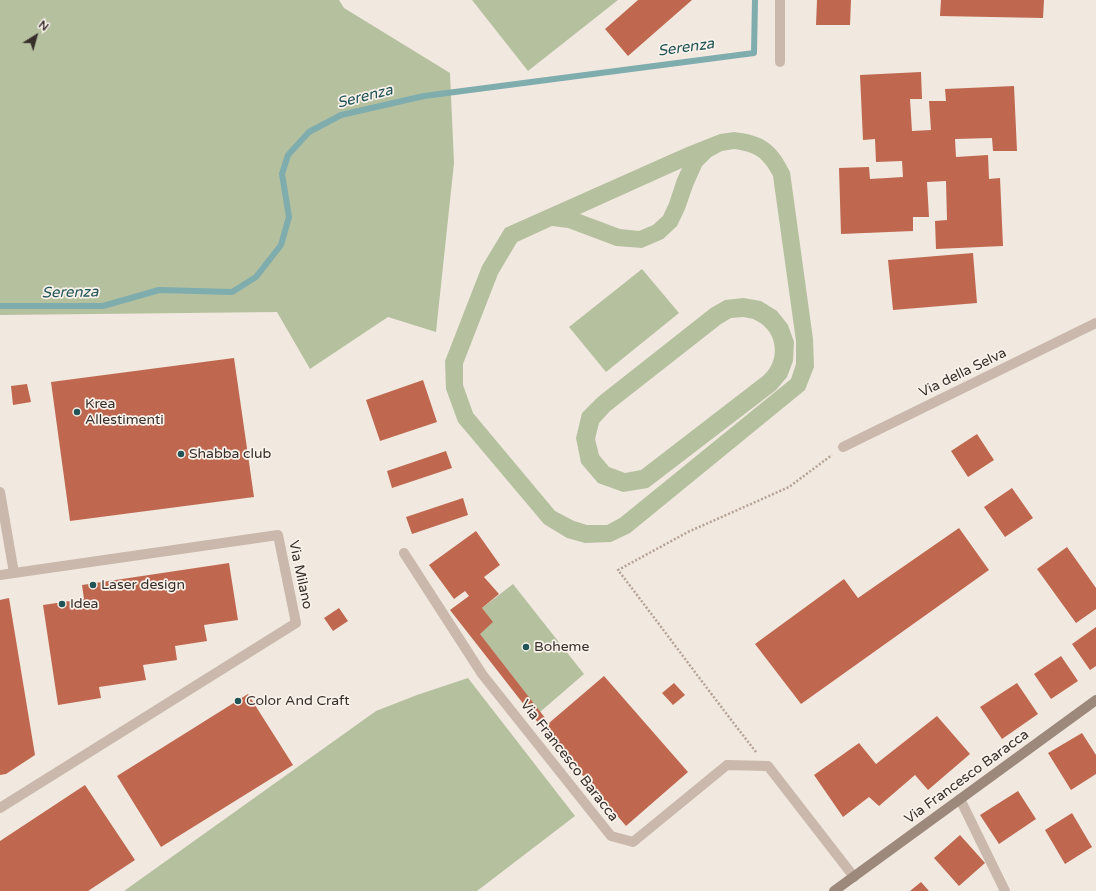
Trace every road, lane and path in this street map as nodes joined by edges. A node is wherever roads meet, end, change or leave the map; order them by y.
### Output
1 (780, 0) edge
2 (780, 62) dead end
3 (1096, 323) edge
4 (843, 447) joint
5 (0, 492) edge
6 (404, 554) dead end
7 (14, 573) junction
8 (0, 575) edge
9 (1096, 700) edge
10 (768, 766) junction
11 (960, 799) junction
12 (0, 808) edge
13 (854, 876) junction
14 (836, 891) edge
15 (1004, 891) edge

1 - 2 street
3 - 4 street, Via della Selva
4 - 10 path
5 - 7 street
6 - 10 street, Via Francesco Baracca
7 - 8 street, Via Milano
7 - 12 street, Via Milano
9 - 11 street, Via Francesco Baracca
10 - 13 street
11 - 13 street, Via Francesco Baracca
11 - 15 street
13 - 14 street, Via Francesco Baracca

